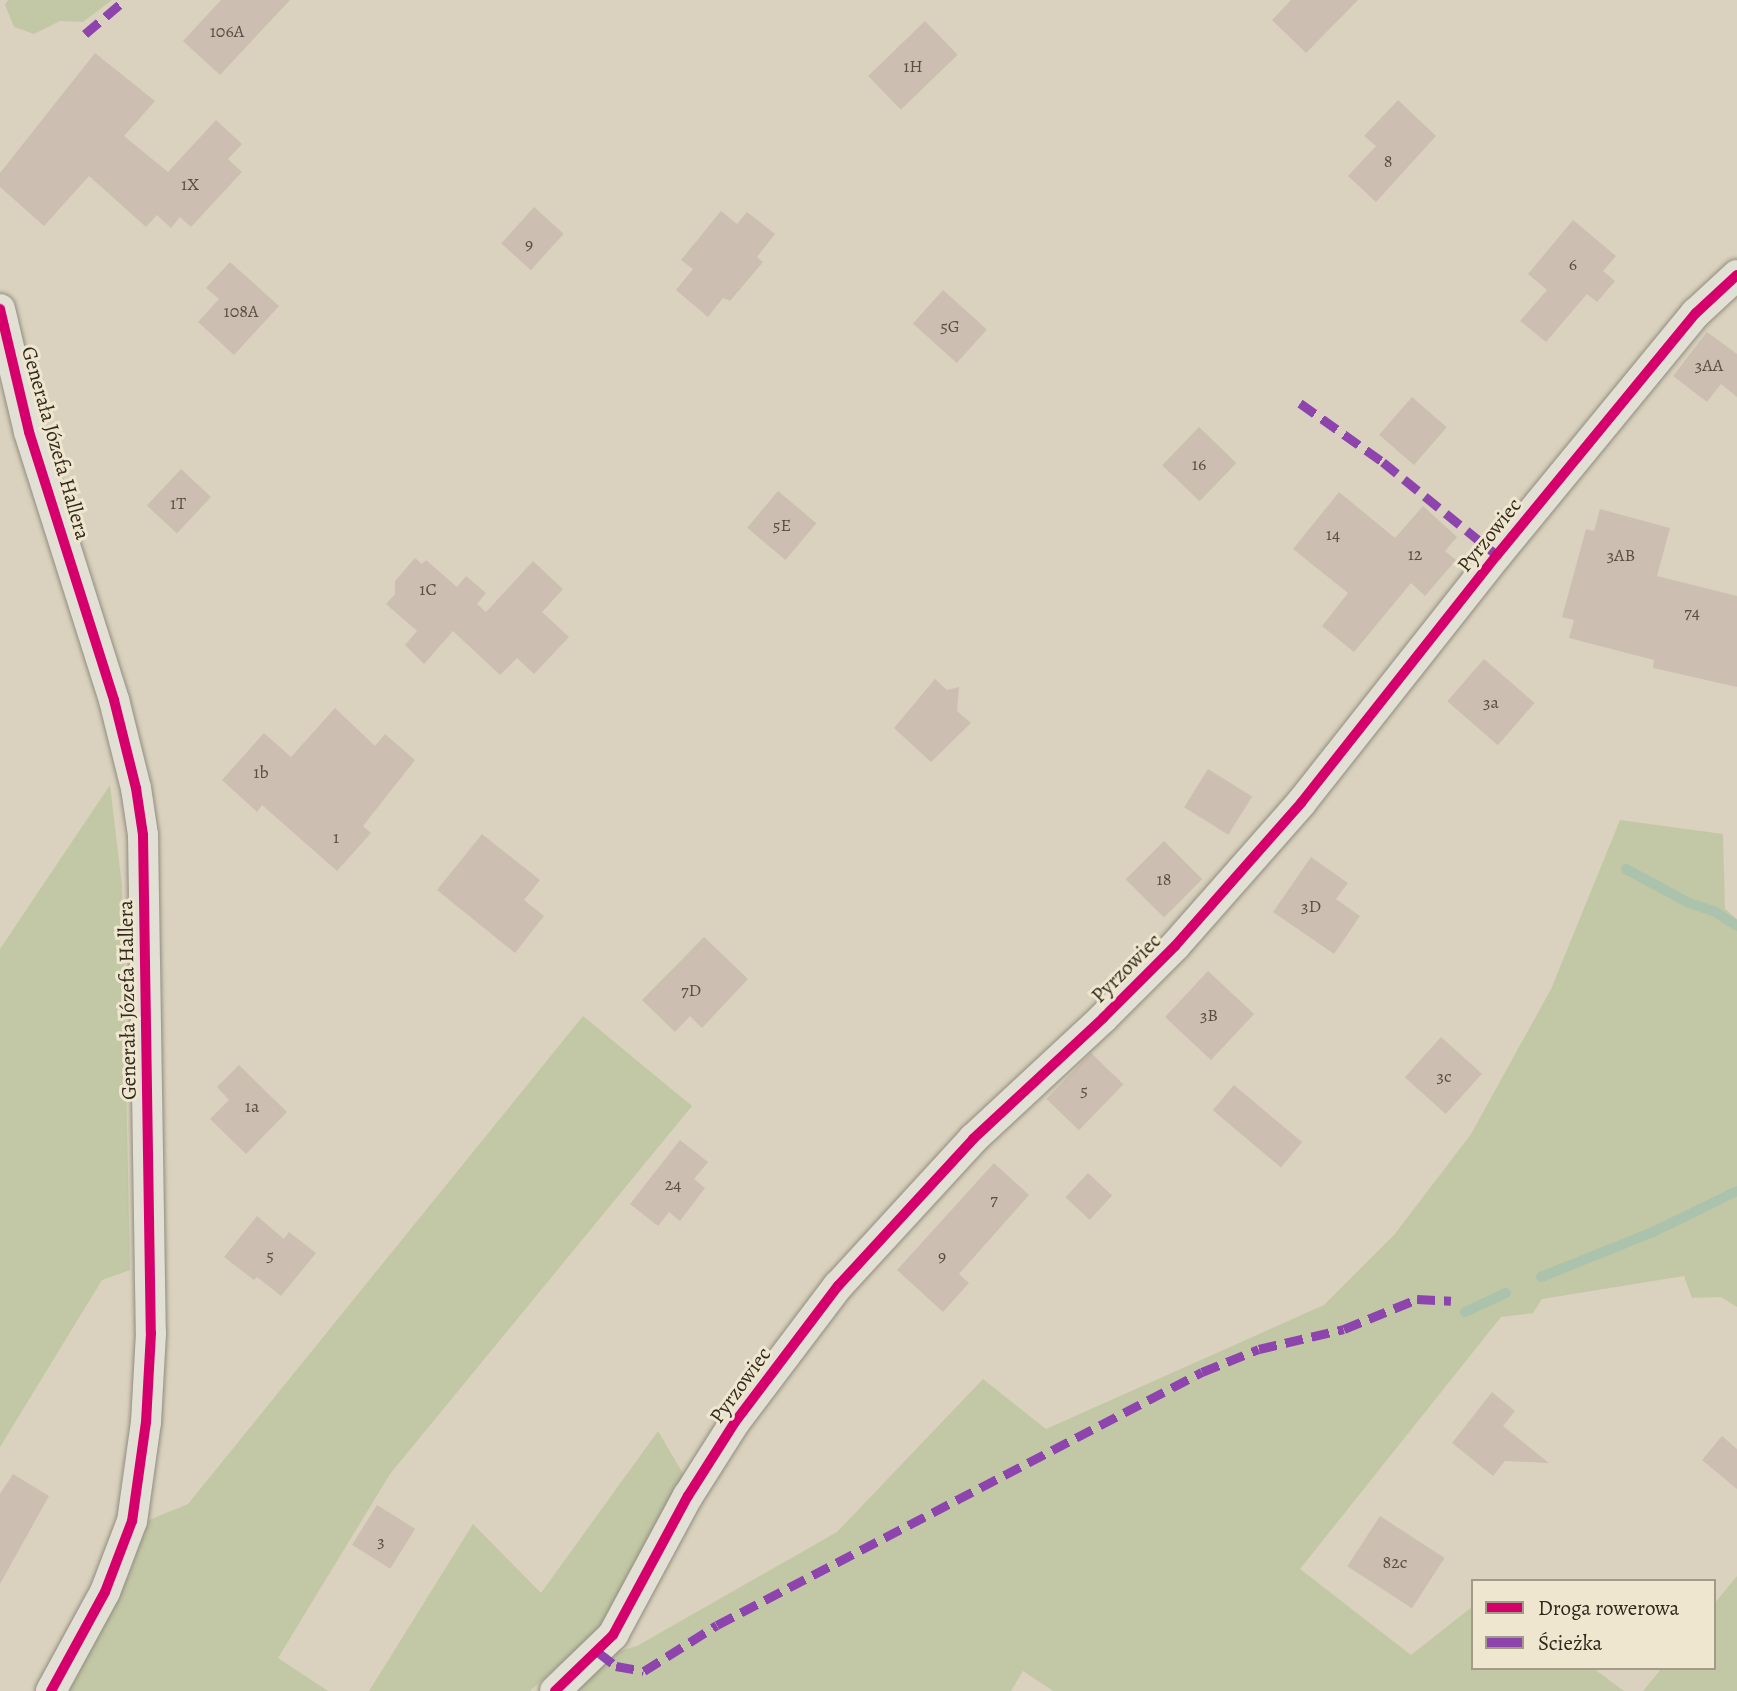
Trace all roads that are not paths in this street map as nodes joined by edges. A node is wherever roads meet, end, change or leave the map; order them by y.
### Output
1 (1737, 275) edge
2 (0, 309) edge
3 (51, 1691) edge
4 (555, 1691) edge

1 - 4 street, Pyrzowiec
2 - 3 street, Generała Józefa Hallera

